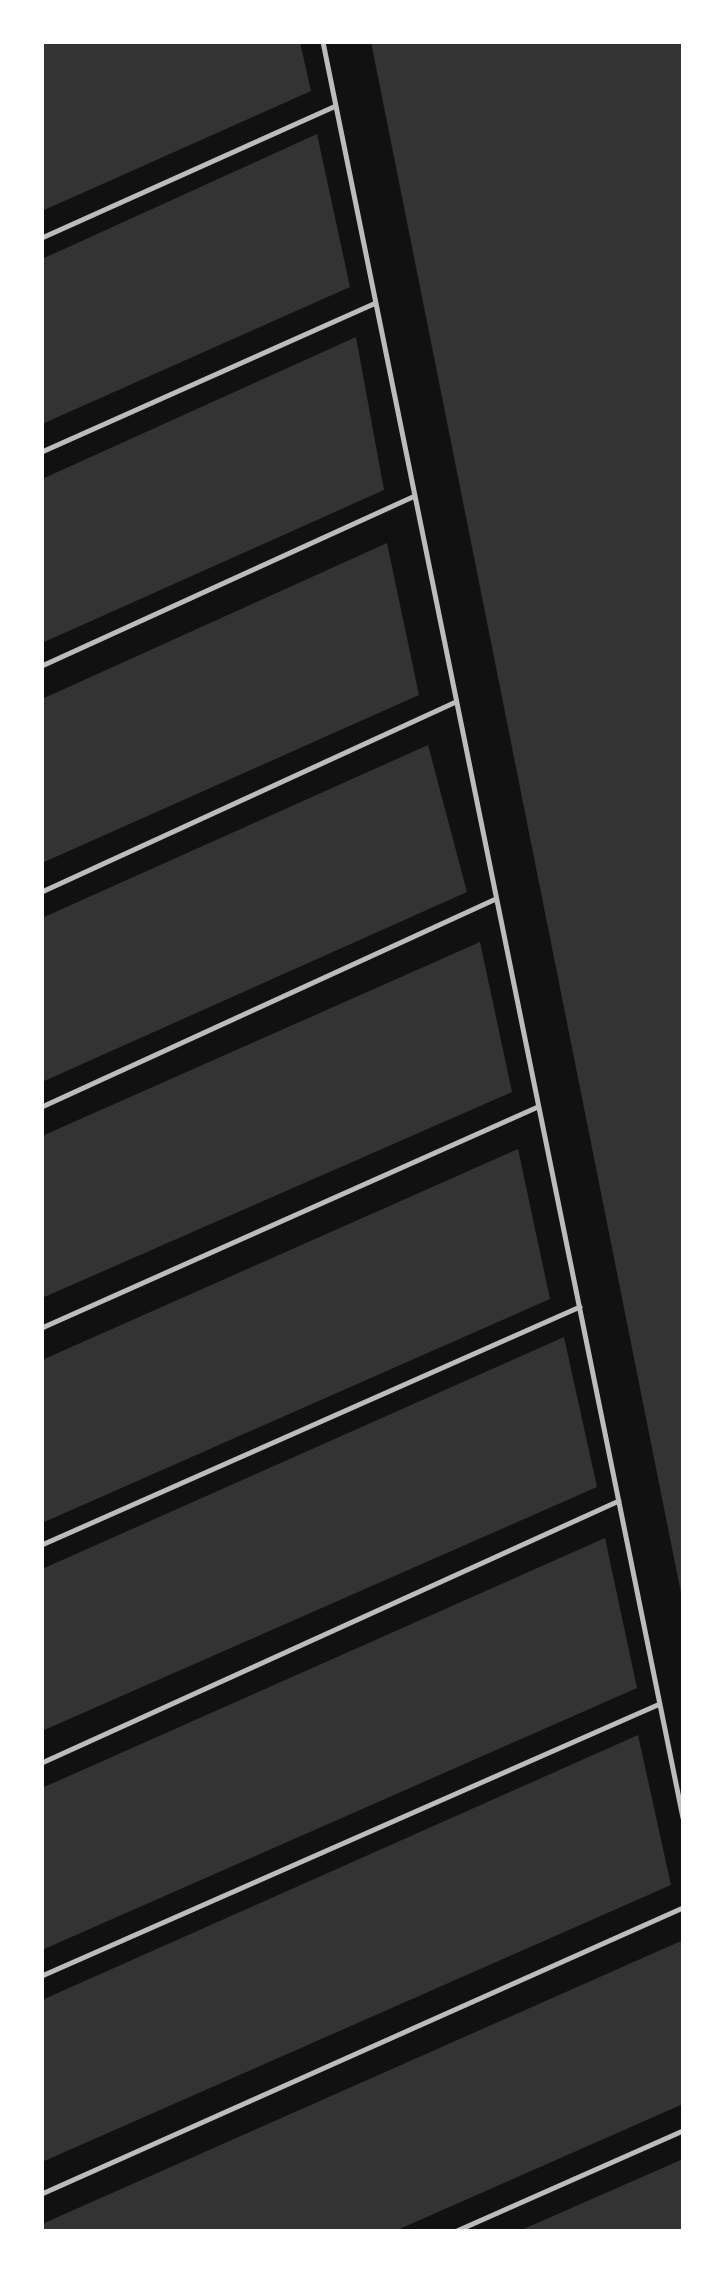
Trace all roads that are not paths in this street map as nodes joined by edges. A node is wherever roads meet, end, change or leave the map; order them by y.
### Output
1 (323, 42) edge
2 (336, 106) junction
3 (42, 238) edge
4 (376, 303) junction
5 (42, 452) edge
6 (415, 496) junction
7 (42, 666) edge
8 (456, 702) junction
9 (42, 892) edge
10 (496, 899) junction
11 (42, 1107) edge
12 (538, 1107) junction
13 (580, 1307) junction
14 (42, 1328) edge
15 (619, 1501) junction
16 (42, 1545) edge
17 (660, 1704) junction
18 (42, 1763) edge
19 (683, 1818) edge
20 (683, 1908) edge
21 (42, 1976) edge
22 (683, 2131) edge
23 (42, 2194) edge
24 (457, 2231) edge

1 - 2 lane
2 - 3 lane
2 - 4 lane
4 - 5 lane
4 - 6 lane
6 - 7 lane
6 - 8 lane
8 - 9 lane
8 - 10 lane
10 - 11 lane
10 - 12 lane
12 - 13 lane
12 - 14 lane
13 - 15 lane
13 - 16 lane
15 - 17 lane
15 - 18 lane
17 - 19 lane
17 - 21 lane
20 - 23 lane
22 - 24 lane

